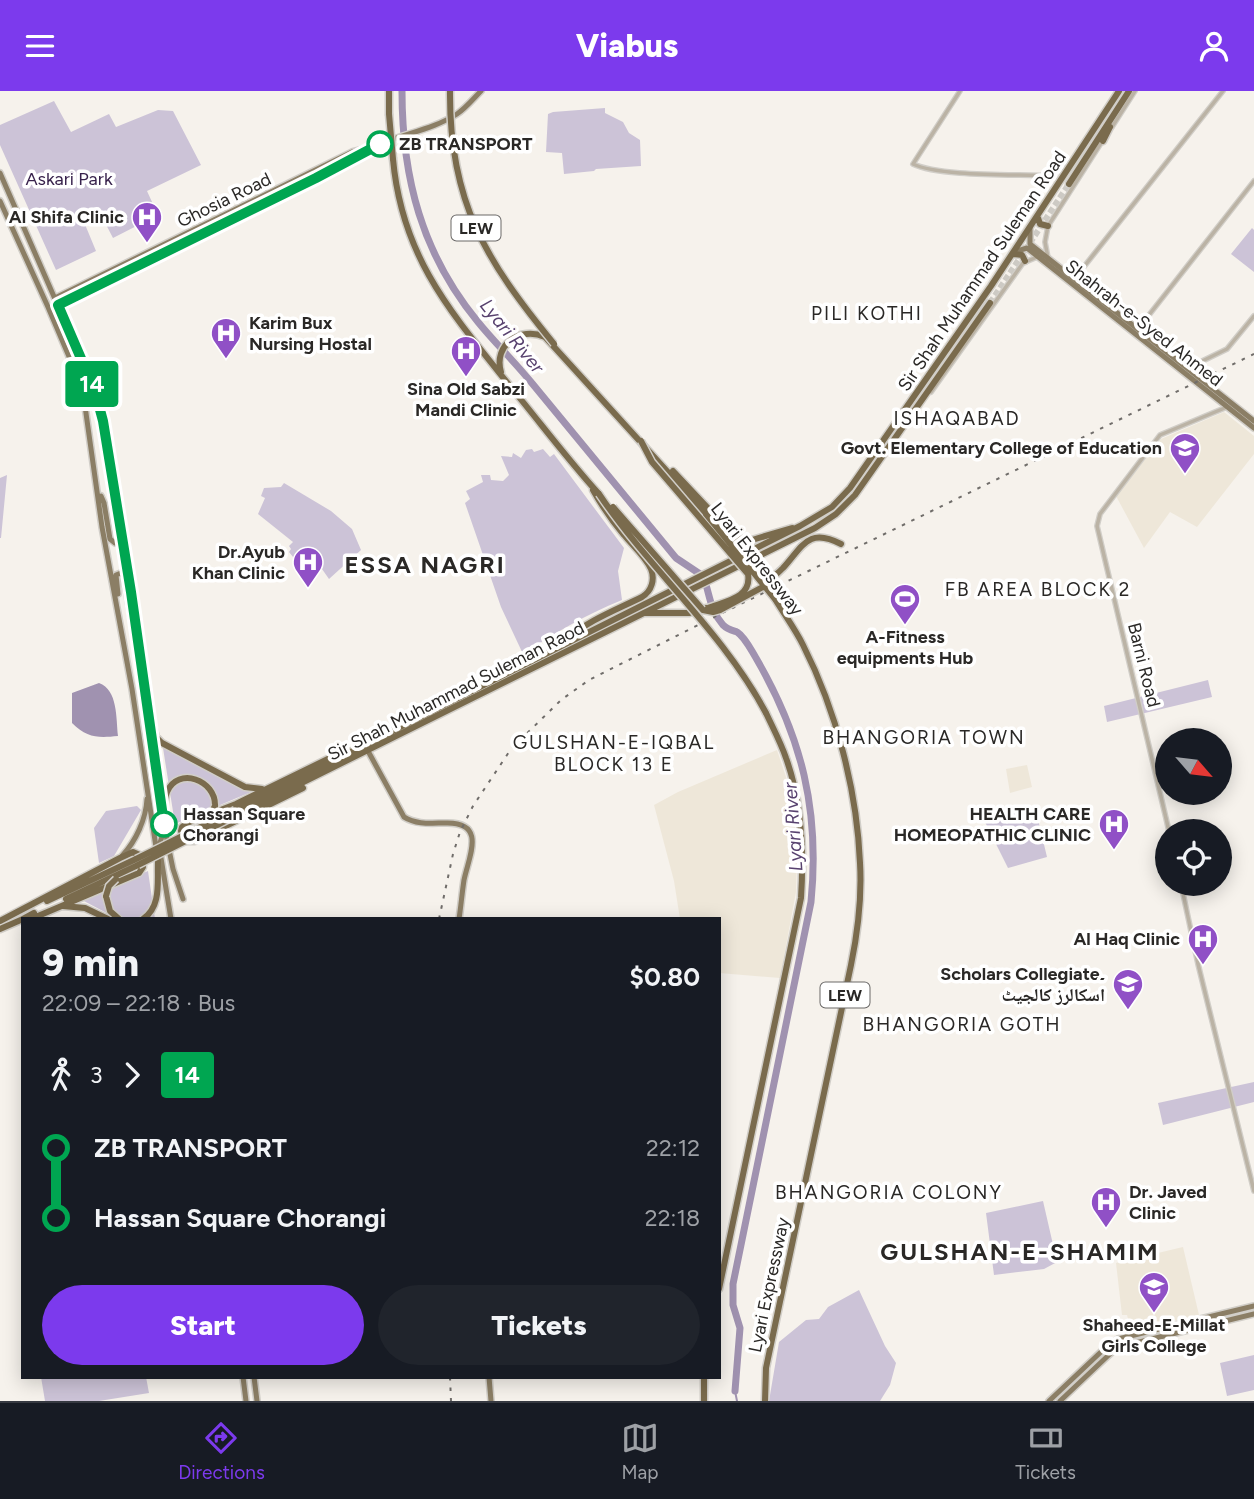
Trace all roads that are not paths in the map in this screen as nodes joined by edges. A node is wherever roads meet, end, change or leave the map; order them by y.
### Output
1 (389, 91) edge
2 (450, 91) edge
3 (479, 91) edge
4 (960, 91) edge
5 (1119, 91) edge
6 (1135, 91) edge
7 (1223, 91) edge
8 (1127, 94) edge
9 (1103, 141) junction
10 (0, 173) edge
11 (1052, 176) dead end
12 (1254, 181) edge
13 (1069, 184) tunnel mouth
14 (0, 201) edge
15 (237, 213) junction
16 (1038, 216) junction
17 (1048, 226) junction
18 (1030, 228) junction
19 (1014, 253) junction
20 (1046, 259) junction
21 (1025, 261) junction
22 (1075, 278) junction
23 (55, 298) junction
24 (990, 303) tunnel mouth
25 (58, 305) junction
26 (1254, 316) edge
27 (1138, 329) junction
28 (554, 344) junction
29 (1188, 368) junction
30 (506, 380) junction
31 (97, 397) junction
32 (84, 399) junction
33 (921, 404) junction
34 (1229, 405) junction
35 (1254, 421) edge
36 (1254, 428) edge
37 (641, 442) junction
38 (590, 484) junction
39 (98, 490) junction
40 (599, 494) junction
41 (116, 502) junction
42 (829, 515) junction
43 (800, 526) junction
44 (815, 528) junction
45 (804, 542) junction
46 (841, 544) dead end
47 (733, 563) junction
48 (641, 614) junction
49 (138, 643) junction
50 (124, 645) junction
51 (557, 647) junction
52 (147, 706) junction
53 (356, 748) junction
54 (368, 751) junction
55 (356, 757) junction
56 (280, 782) junction
57 (148, 785) junction
58 (236, 812) junction
59 (164, 815) junction
60 (1166, 819) edge
61 (164, 827) junction
62 (197, 828) junction
63 (120, 858) junction
64 (158, 861) junction
65 (137, 864) junction
66 (1184, 896) edge
67 (183, 899) dead end
68 (60, 906) junction
69 (29, 917) edge
70 (36, 917) edge
71 (103, 917) edge
72 (117, 917) edge
73 (145, 917) edge
74 (169, 917) edge
75 (169, 917) edge
76 (459, 917) edge
77 (0, 921) edge
78 (21, 921) edge
79 (0, 929) edge
80 (1254, 1191) edge
81 (721, 1280) edge
82 (1254, 1306) edge
83 (1254, 1314) edge
84 (243, 1379) edge
85 (254, 1379) edge
86 (489, 1379) edge
87 (704, 1379) edge
88 (246, 1401) edge
89 (257, 1401) edge
90 (491, 1401) edge
91 (704, 1401) edge
92 (765, 1401) edge
93 (1049, 1401) edge
94 (1060, 1401) edge

1 - 30 highway, bridge
2 - 28 highway, Lyari Expressway / LEW, bridge
3 - 15 main road, Ghosia Road
4 - 11 street
5 - 16 highway, Sir Shah Muhammad Suleman Road
6 - 9 street
7 - 22 street
8 - 9 highway
8 - 13 highway, Sir Shah Muhammad Suleman Road
9 - 17 street
10 - 23 main road
12 - 27 street
14 - 32 main road
15 - 23 main road, Ghosia Road
15 - 25 main road
16 - 17 highway
16 - 18 highway, Sir Shah Muhammad Suleman Road
17 - 20 street
18 - 19 highway, Sir Shah Muhammad Suleman Road
18 - 20 main road, Shahrah-e-Syed Ahmed
19 - 20 main road, Shahrah-e-Syed Ahmed
19 - 21 highway
19 - 42 highway, Sir Shah Muhammad Suleman Road
20 - 21 street
20 - 22 main road, Shahrah-e-Syed Ahmed
20 - 34 main road, Shahrah-e-Syed Ahmed
21 - 33 street
22 - 27 main road, Shahrah-e-Syed Ahmed
23 - 25 main road
24 - 33 highway, Sir Shah Muhammad Suleman Road
25 - 31 main road
26 - 29 street
27 - 29 main road, Shahrah-e-Syed Ahmed
28 - 30 highway
28 - 37 highway, Lyari Expressway / LEW
29 - 34 main road, Shahrah-e-Syed Ahmed
30 - 38 highway
31 - 32 main road
31 - 41 main road
32 - 39 main road
33 - 42 highway, Sir Shah Muhammad Suleman Road
34 - 35 main road, Shahrah-e-Syed Ahmed
34 - 36 main road, Shahrah-e-Syed Ahmed
34 - 60 street, Barni Road
37 - 43 highway, LEW
37 - 48 highway, LEW, bridge
37 - 92 highway, Lyari Expressway / LEW, bridge
38 - 40 highway
38 - 51 highway
39 - 41 main road
39 - 50 main road
40 - 45 highway, bridge
40 - 81 highway, bridge
41 - 49 main road
42 - 43 highway, Sir Shah Muhammad Suleman Road
42 - 44 highway, Sir Shah Muhammad Suleman Road
43 - 47 highway, Sir Shah Muhammad Suleman Road
44 - 45 highway
44 - 47 highway, Sir Shah Muhammad Suleman Road
45 - 46 highway
47 - 48 highway, Sir Shah Muhammad Suleman Raod
47 - 51 highway
48 - 54 highway, Sir Shah Muhammad Suleman Raod
49 - 50 main road
49 - 52 main road
50 - 57 main road
51 - 53 highway
52 - 56 highway
52 - 59 main road
53 - 56 highway
53 - 58 highway
54 - 55 highway, Sir Shah Muhammad Suleman Raod
54 - 76 main road
55 - 56 highway
55 - 58 highway, Sir Shah Muhammad Suleman Raod
57 - 63 main road
57 - 64 main road
58 - 62 highway, bridge
58 - 65 highway, bridge
59 - 61 main road
59 - 62 highway, bridge
61 - 67 main road
61 - 75 main road
62 - 65 highway, bridge
63 - 68 highway
63 - 77 highway
64 - 73 highway
64 - 74 main road
65 - 69 highway
65 - 72 highway, bridge
65 - 77 highway
66 - 80 street
68 - 70 highway
68 - 71 highway
78 - 79 highway
82 - 93 main road
83 - 94 main road
84 - 88 main road
85 - 89 main road
86 - 90 main road
87 - 91 highway

